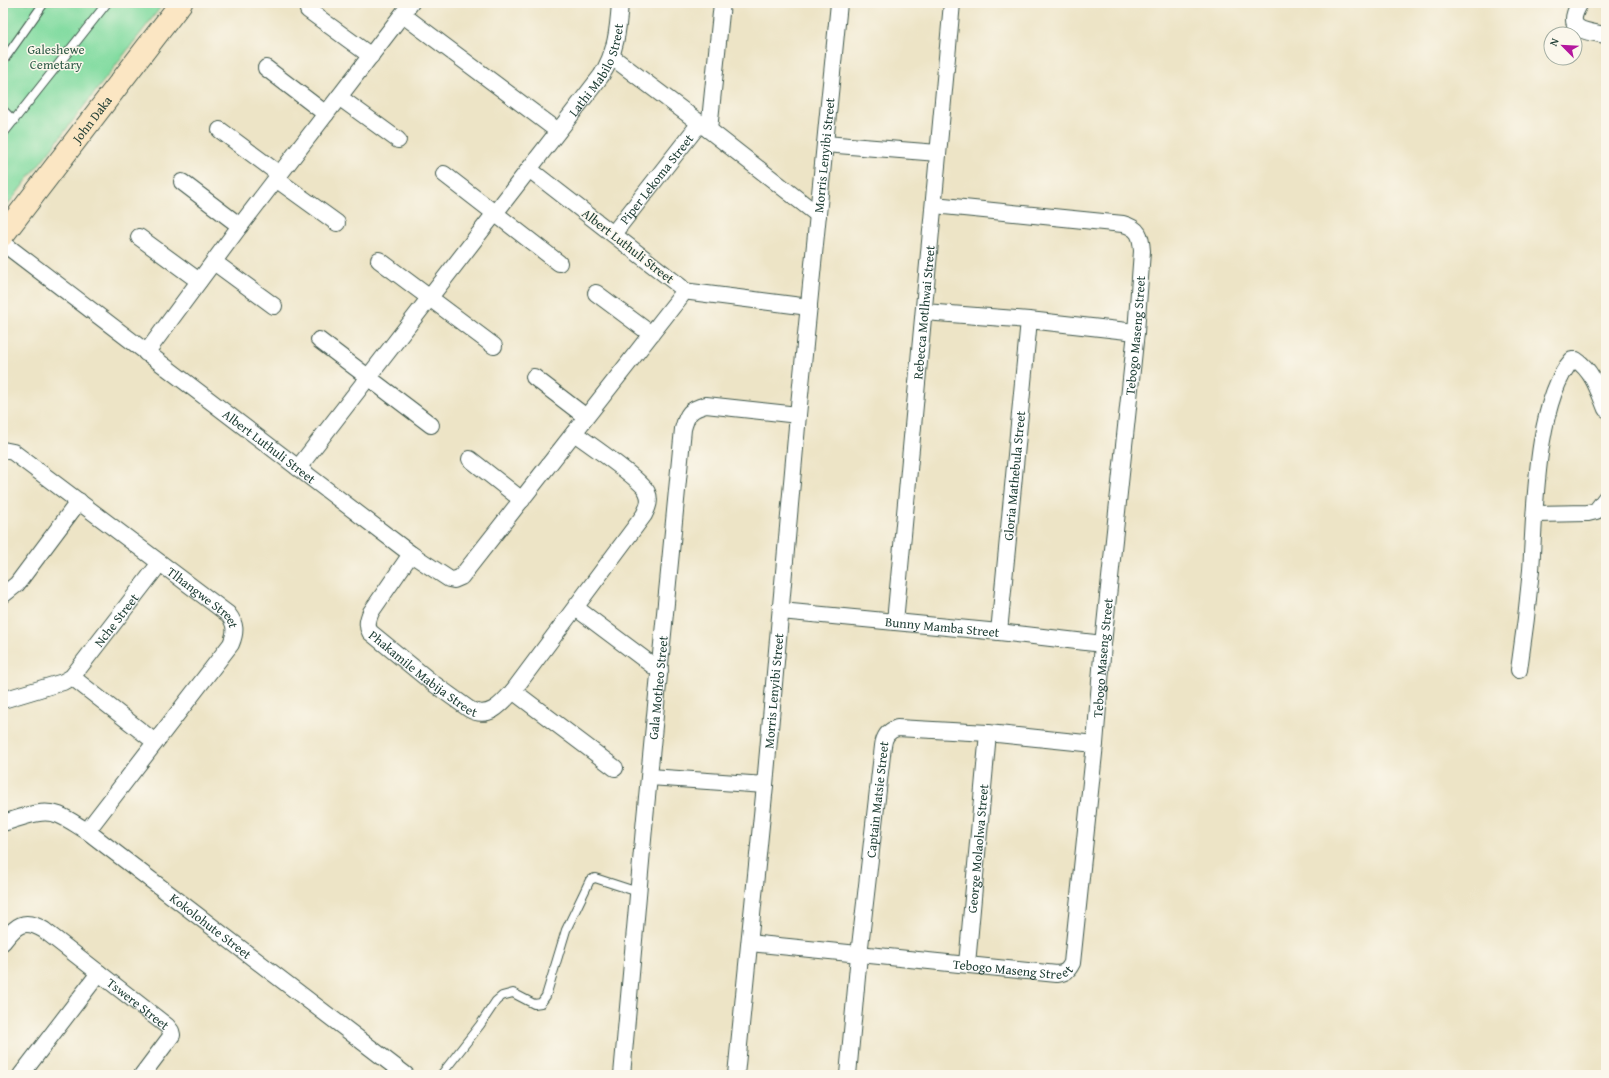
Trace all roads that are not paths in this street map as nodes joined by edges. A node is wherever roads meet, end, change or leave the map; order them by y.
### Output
1 (44, 3) edge
2 (107, 3) edge
3 (181, 3) edge
4 (620, 3) edge
5 (722, 3) edge
6 (839, 3) edge
7 (952, 3) edge
8 (1580, 3) edge
9 (407, 9) edge
10 (308, 10) dead end
11 (1606, 36) edge
12 (371, 56) junction
13 (612, 57) junction
14 (3, 61) edge
15 (266, 68) dead end
16 (339, 97) junction
17 (3, 110) edge
18 (326, 114) junction
19 (14, 121) junction
20 (704, 126) junction
21 (220, 130) dead end
22 (558, 131) junction
23 (3, 134) edge
24 (398, 140) dead end
25 (825, 144) junction
26 (938, 153) junction
27 (529, 169) junction
28 (444, 174) dead end
29 (278, 176) junction
30 (182, 182) dead end
31 (934, 205) junction
32 (494, 214) junction
33 (818, 215) junction
34 (337, 223) dead end
35 (240, 226) junction
36 (612, 234) junction
37 (3, 235) edge
38 (139, 237) dead end
39 (3, 243) edge
40 (379, 260) dead end
41 (214, 262) junction
42 (559, 263) dead end
43 (199, 281) junction
44 (683, 291) junction
45 (596, 293) dead end
46 (430, 298) junction
47 (274, 306) dead end
48 (809, 307) junction
49 (924, 312) junction
50 (1028, 320) junction
51 (1136, 332) junction
52 (651, 334) junction
53 (320, 340) dead end
54 (494, 346) dead end
55 (146, 353) junction
56 (368, 377) junction
57 (534, 377) dead end
58 (1606, 409) edge
59 (798, 415) junction
60 (586, 417) junction
61 (431, 425) dead end
62 (574, 433) junction
63 (3, 450) edge
64 (470, 459) dead end
65 (298, 468) junction
66 (1606, 498) edge
67 (522, 500) junction
68 (79, 501) junction
69 (1535, 514) junction
70 (411, 554) junction
71 (160, 563) junction
72 (3, 595) edge
73 (576, 608) junction
74 (781, 611) junction
75 (895, 622) junction
76 (999, 632) junction
77 (1103, 644) junction
78 (1519, 670) dead end
79 (660, 671) junction
80 (72, 677) junction
81 (513, 691) junction
82 (3, 700) edge
83 (988, 733) junction
84 (155, 742) junction
85 (1095, 744) junction
86 (615, 768) dead end
87 (650, 777) junction
88 (765, 785) junction
89 (3, 823) edge
90 (87, 831) junction
91 (638, 892) junction
92 (3, 942) edge
93 (750, 943) junction
94 (859, 955) junction
95 (967, 964) junction
96 (99, 974) junction
97 (21, 1075) edge
98 (142, 1075) edge
99 (406, 1075) edge
100 (441, 1075) edge
101 (622, 1075) edge
102 (736, 1075) edge
103 (848, 1075) edge

1 - 14 lane
2 - 19 lane
3 - 37 street, John Daka
4 - 13 street, Lathi Mabilo Street
5 - 20 street
6 - 25 street, Morris Lenyibi Street
7 - 26 street, Rebecca Motlhwai Street
8 - 11 street
9 - 12 street
9 - 22 street, Lathi Mabilo Street
10 - 12 street
12 - 16 street
13 - 20 street
13 - 22 street, Lathi Mabilo Street
15 - 18 street
16 - 18 street
16 - 24 street
17 - 19 lane
18 - 29 street
19 - 23 lane
20 - 33 street
20 - 36 street, Piper Lekoma Street
21 - 29 street
22 - 27 street, Lathi Mabilo Street
25 - 26 street
25 - 33 street, Morris Lenyibi Street
26 - 31 street, Rebecca Motlhwai Street
27 - 32 street, Lathi Mabilo Street
27 - 36 street, Albert Luthuli Street
28 - 32 street
29 - 34 street
29 - 35 street
30 - 35 street
31 - 49 street, Rebecca Motlhwai Street
31 - 51 street, Tebogo Maseng Street
32 - 42 street
32 - 46 street, Lathi Mabilo Street
33 - 48 street, Morris Lenyibi Street
35 - 41 street
36 - 44 street, Albert Luthuli Street
38 - 43 street
39 - 55 street, Albert Luthuli Street
40 - 46 street
41 - 43 street
41 - 47 street
43 - 55 street
44 - 48 street
44 - 52 street, Albert Luthuli Street
45 - 52 street
46 - 54 street
46 - 56 street, Lathi Mabilo Street
48 - 59 street, Morris Lenyibi Street
49 - 50 street
49 - 75 street, Rebecca Motlhwai Street
50 - 51 street
50 - 76 street, Gloria Mathebula Street
51 - 77 street, Tebogo Maseng Street
52 - 60 street, Albert Luthuli Street
53 - 56 street
55 - 65 street, Albert Luthuli Street
56 - 61 street
56 - 65 street, Lathi Mabilo Street
57 - 60 street
58 - 69 street
59 - 74 street, Morris Lenyibi Street
59 - 79 street, Gala Motheo Street
60 - 62 street, Albert Luthuli Street
62 - 67 street, Albert Luthuli Street
62 - 73 street, Phakamile Mabija Street
63 - 68 street, Tlhangwe Street
64 - 67 street
65 - 70 street, Albert Luthuli Street
66 - 69 street
67 - 70 street, Albert Luthuli Street
68 - 71 street, Tlhangwe Street
68 - 72 street
69 - 78 street
70 - 81 street, Phakamile Mabija Street
71 - 80 street, Nche Street
71 - 84 street, Tlhangwe Street
73 - 79 street
73 - 81 street, Phakamile Mabija Street
74 - 75 street, Bunny Mamba Street
74 - 88 street, Morris Lenyibi Street
75 - 76 street, Bunny Mamba Street
76 - 77 street, Bunny Mamba Street
77 - 85 street, Tebogo Maseng Street
79 - 87 street, Gala Motheo Street
80 - 82 street, Nche Street
80 - 84 street
81 - 86 street
83 - 85 street, Captain Matsie Street
83 - 94 street, Captain Matsie Street
83 - 95 street, George Molaolwa Street
84 - 90 street, Tlhangwe Street
85 - 95 street, Tebogo Maseng Street
87 - 88 street
87 - 91 street, Gala Motheo Street
88 - 93 street, Morris Lenyibi Street
89 - 90 street, Kokolohute Street
90 - 99 street, Kokolohute Street
91 - 100 lane
91 - 101 street, Gala Motheo Street
92 - 96 street, Tswere Street
93 - 94 street, Tebogo Maseng Street
93 - 102 street, Morris Lenyibi Street
94 - 95 street, Tebogo Maseng Street
94 - 103 street, Captain Matsie Street
96 - 97 street, Tswere Street
96 - 98 street, Tswere Street

